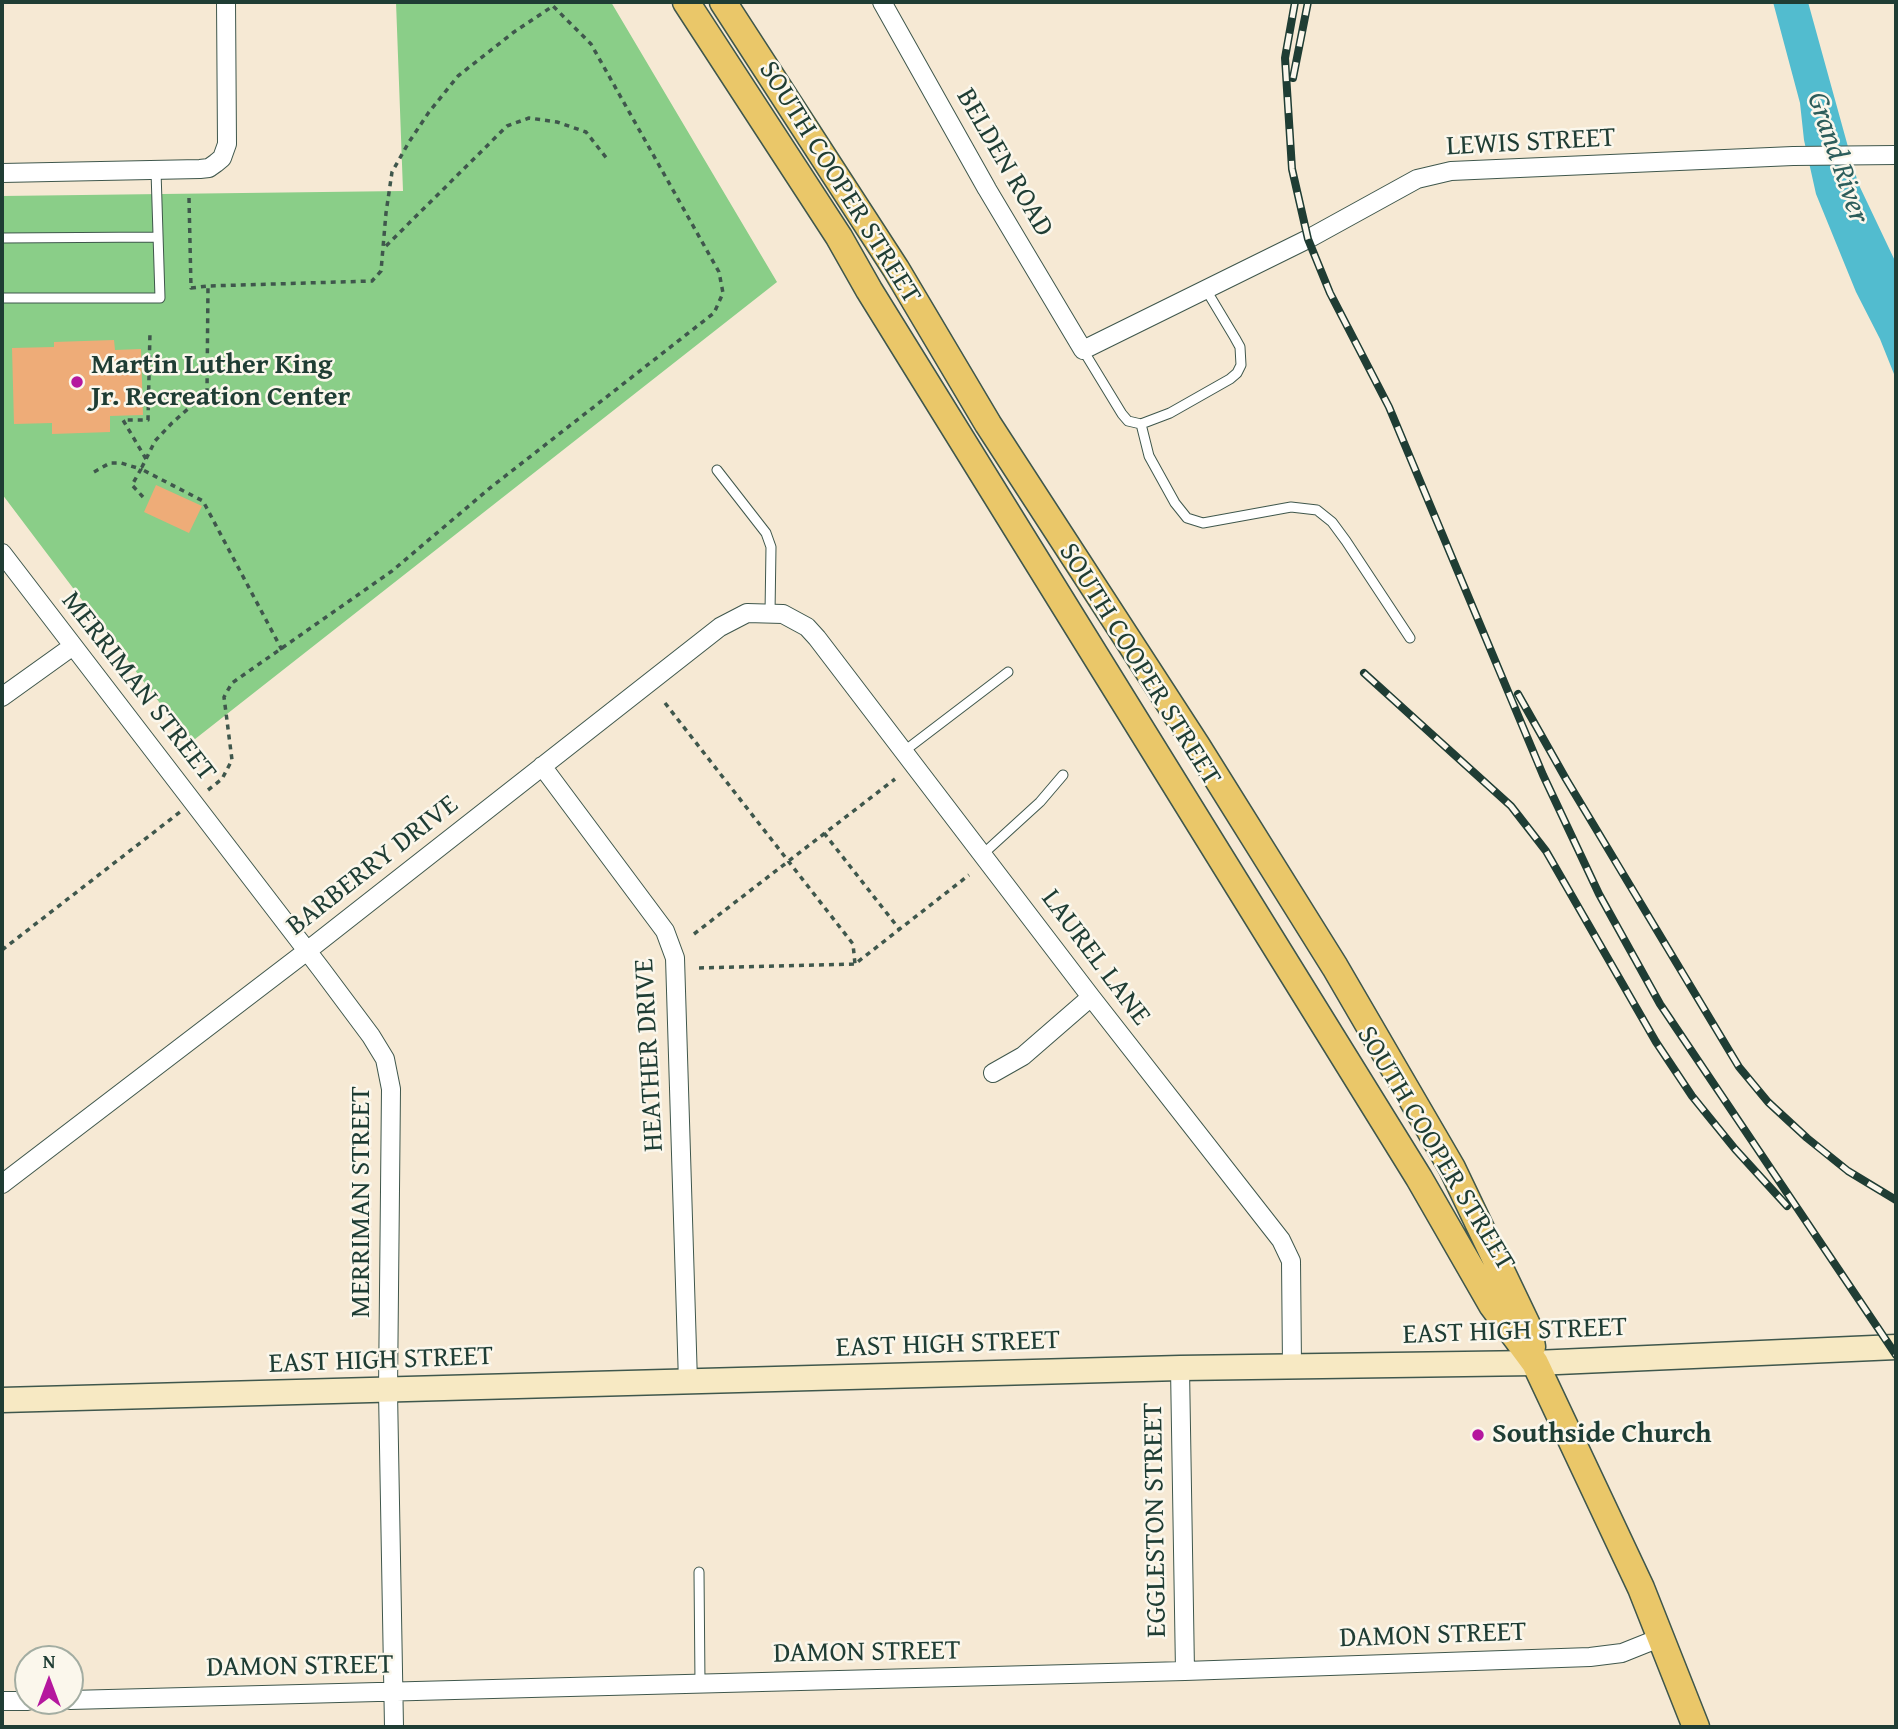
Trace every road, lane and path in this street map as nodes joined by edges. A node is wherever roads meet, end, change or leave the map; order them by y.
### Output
1 (226, 2) edge
2 (685, 2) edge
3 (723, 2) edge
4 (881, 2) edge
5 (551, 4) edge
6 (1896, 155) edge
7 (608, 160) dead end
8 (156, 171) junction
9 (2, 173) edge
10 (189, 198) dead end
11 (158, 237) junction
12 (2, 238) edge
13 (384, 248) junction
14 (208, 286) junction
15 (1205, 288) junction
16 (2, 298) edge
17 (150, 332) dead end
18 (1083, 350) junction
19 (1141, 424) junction
20 (146, 459) junction
21 (141, 469) junction
22 (717, 470) dead end
23 (94, 472) dead end
24 (143, 497) dead end
25 (2, 553) edge
26 (777, 613) junction
27 (1410, 638) dead end
28 (73, 646) junction
29 (282, 650) junction
30 (1008, 671) dead end
31 (2, 697) edge
32 (665, 703) dead end
33 (903, 752) junction
34 (542, 766) junction
35 (1063, 775) dead end
36 (895, 779) dead end
37 (214, 785) dead end
38 (174, 816) dead end
39 (824, 833) junction
40 (983, 854) junction
41 (789, 860) junction
42 (969, 875) dead end
43 (900, 930) junction
44 (694, 934) dead end
45 (2, 950) edge
46 (307, 951) junction
47 (855, 964) junction
48 (699, 968) dead end
49 (1091, 997) junction
50 (993, 1073) dead end
51 (2, 1184) edge
52 (1896, 1347) edge
53 (1535, 1363) junction
54 (1292, 1366) junction
55 (1180, 1368) junction
56 (688, 1382) junction
57 (388, 1391) junction
58 (2, 1401) edge
59 (699, 1572) dead end
60 (1662, 1637) junction
61 (1185, 1671) junction
62 (700, 1683) junction
63 (393, 1691) junction
64 (84, 1699) edge
65 (394, 1727) edge
66 (1696, 1727) edge

1 - 8 street
2 - 53 main road, SOUTH COOPER STREET
3 - 53 main road, SOUTH COOPER STREET
4 - 18 street, BELDEN ROAD
5 - 13 path
5 - 29 path
6 - 15 street, LEWIS STREET
7 - 13 path
8 - 9 street
8 - 11 lane
10 - 14 path
11 - 12 lane
11 - 16 lane
13 - 14 path
14 - 20 path
15 - 18 street, LEWIS STREET
15 - 19 lane
17 - 20 path
18 - 19 lane
19 - 27 lane
20 - 21 path
21 - 23 path
21 - 24 path
21 - 29 path
22 - 26 lane
25 - 28 street, MERRIMAN STREET
26 - 33 street, LAUREL LANE
26 - 34 street, BARBERRY DRIVE
28 - 31 street
28 - 46 street, MERRIMAN STREET
29 - 37 path
30 - 33 lane
32 - 41 path
33 - 40 street, LAUREL LANE
34 - 46 street, BARBERRY DRIVE
34 - 56 street, HEATHER DRIVE
35 - 40 lane
36 - 39 path
38 - 45 path
39 - 41 path
39 - 43 path
40 - 49 street, LAUREL LANE
41 - 44 path
41 - 47 path
42 - 43 path
43 - 47 path
46 - 51 street, BARBERRY DRIVE
46 - 57 street, MERRIMAN STREET
47 - 48 path
49 - 50 street
49 - 54 street, LAUREL LANE
52 - 53 street, EAST HIGH STREET
53 - 54 street, EAST HIGH STREET
53 - 60 main road, SOUTH COOPER STREET
54 - 55 street, EAST HIGH STREET
55 - 56 street, EAST HIGH STREET
55 - 61 street, EGGLESTON STREET
56 - 57 street, EAST HIGH STREET
57 - 58 street, EAST HIGH STREET
57 - 63 street, MERRIMAN STREET
59 - 62 lane
60 - 61 street, DAMON STREET
60 - 66 main road, SOUTH COOPER STREET
61 - 62 street, DAMON STREET
62 - 63 street, DAMON STREET
63 - 64 street, DAMON STREET
63 - 65 street, MERRIMAN STREET

